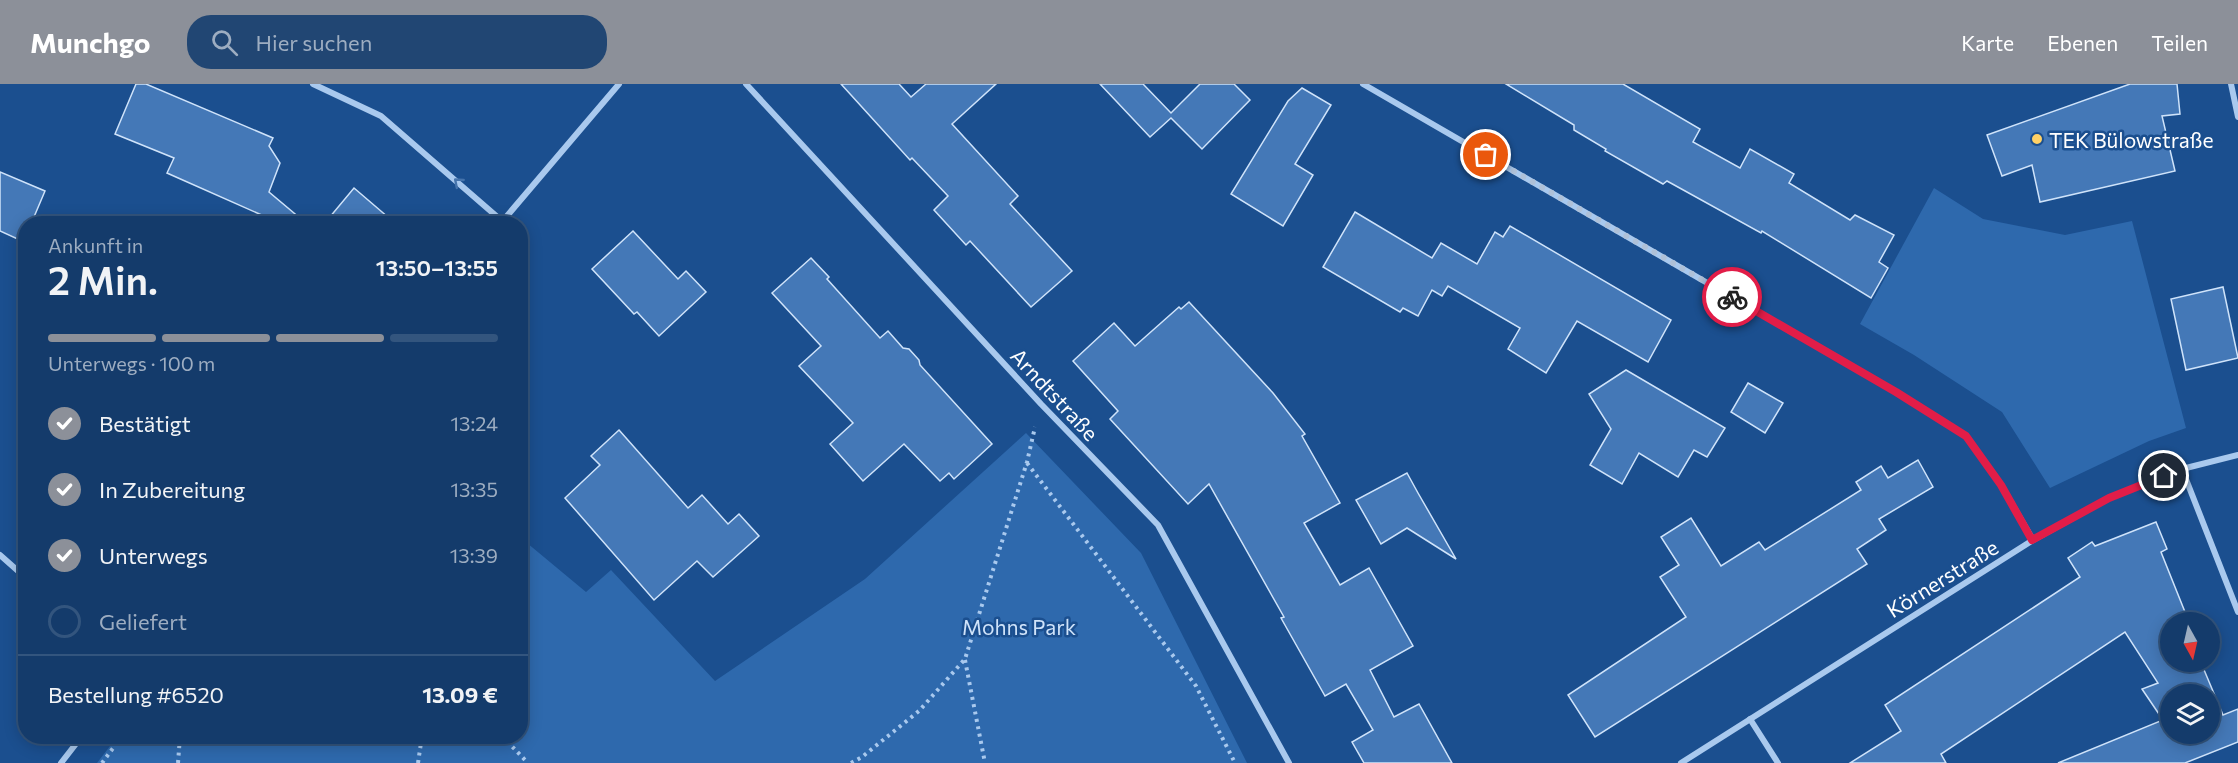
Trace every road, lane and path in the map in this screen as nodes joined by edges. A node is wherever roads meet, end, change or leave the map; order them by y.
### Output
1 (313, 84) edge
2 (619, 84) edge
3 (746, 84) edge
4 (1363, 84) edge
5 (2231, 84) edge
6 (2238, 117) edge
7 (494, 216) edge
8 (506, 216) edge
9 (1041, 404) junction
10 (2238, 455) edge
11 (1026, 462) junction
12 (2182, 469) junction
13 (2032, 540) junction
14 (0, 555) edge
15 (18, 571) edge
16 (2238, 612) edge
17 (965, 660) junction
18 (1750, 720) junction
19 (76, 744) edge
20 (117, 744) edge
21 (179, 744) edge
22 (421, 744) edge
23 (510, 744) edge
24 (61, 763) edge
25 (102, 763) edge
26 (178, 763) edge
27 (418, 763) edge
28 (528, 763) edge
29 (851, 763) edge
30 (985, 763) edge
31 (1235, 763) edge
32 (1289, 763) edge
33 (1681, 763) edge
34 (1778, 763) edge

7 -> 1 street
2 - 8 street
3 - 9 street, Arndtstraße
4 - 13 street
5 - 6 street
9 - 11 path
9 - 32 street, Arndtstraße
10 - 12 street, Körnerstraße
11 - 17 path
11 - 31 path
12 - 13 street, Körnerstraße
12 - 16 street
13 - 18 street, Körnerstraße
14 - 15 street
17 - 29 path
17 - 30 path
18 - 33 street, Körnerstraße
18 - 34 street
19 - 24 street
20 - 25 path
21 - 26 path
22 - 27 path
23 - 28 path

